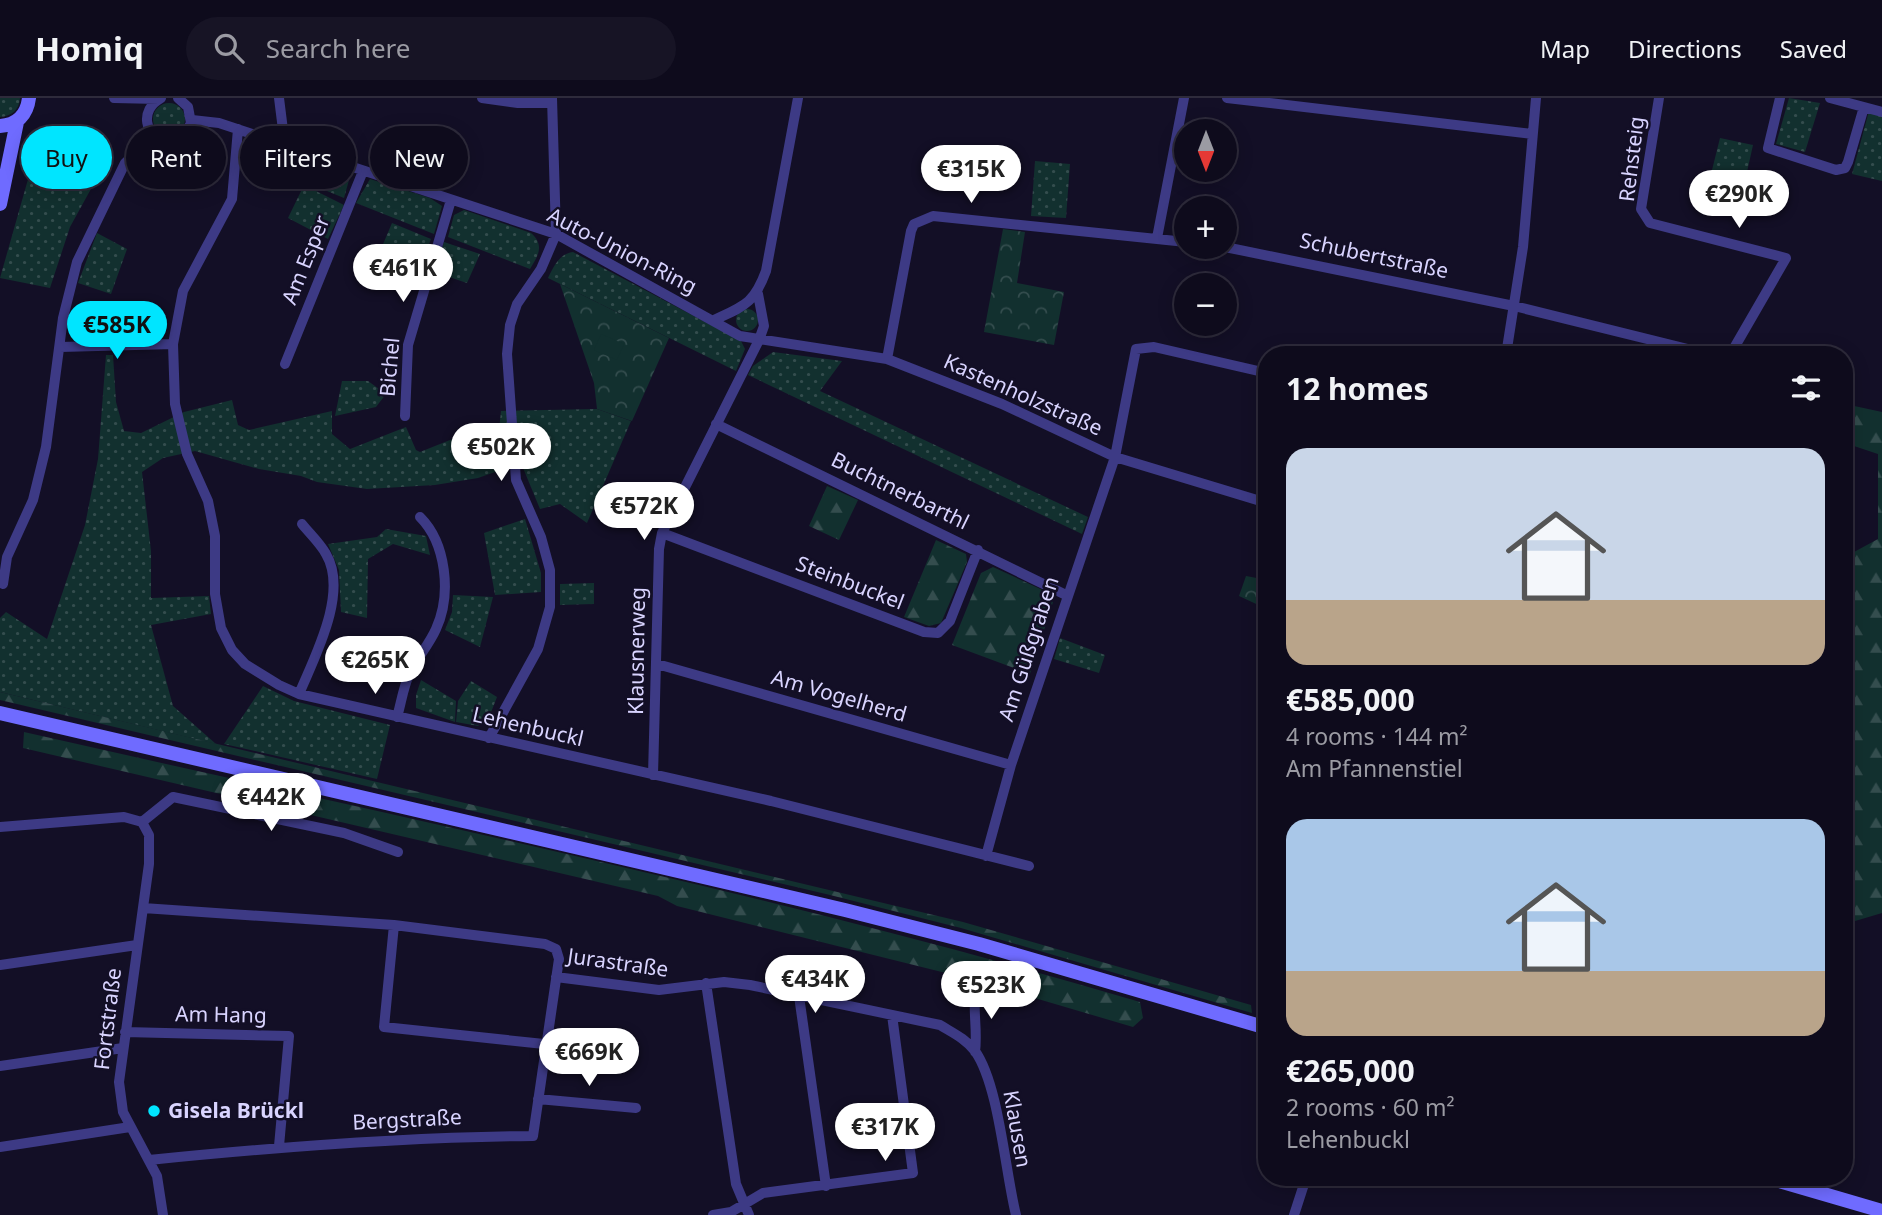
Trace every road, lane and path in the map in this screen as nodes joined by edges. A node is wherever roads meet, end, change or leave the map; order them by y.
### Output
1 (29, 98) edge
2 (160, 98) edge
3 (178, 98) edge
4 (279, 98) edge
5 (482, 98) edge
6 (798, 98) edge
7 (1184, 98) edge
8 (1227, 98) edge
9 (1536, 98) edge
10 (1659, 98) edge
11 (1780, 98) edge
12 (1830, 98) edge
13 (119, 99) edge
14 (552, 100) edge
15 (1864, 107) junction
16 (1882, 112) edge
17 (147, 115) junction
18 (192, 120) junction
19 (17, 122) junction
20 (147, 126) edge
21 (190, 126) edge
22 (282, 126) edge
23 (0, 127) edge
24 (238, 129) joint
25 (1532, 134) junction
26 (12, 156) junction
27 (126, 162) edge
28 (356, 169) edge
29 (363, 171) junction
30 (451, 201) junction
31 (0, 204) edge
32 (556, 234) junction
33 (1157, 238) junction
34 (1174, 240) edge
35 (1237, 249) edge
36 (758, 294) junction
37 (1514, 306) junction
38 (714, 320) junction
39 (759, 340) junction
40 (173, 344) junction
41 (1507, 346) edge
42 (1676, 346) edge
43 (1735, 346) edge
44 (60, 347) junction
45 (887, 359) junction
46 (285, 364) dead end
47 (1258, 371) edge
48 (405, 416) dead end
49 (716, 424) junction
50 (1115, 457) junction
51 (1258, 500) edge
52 (420, 517) dead end
53 (302, 524) dead end
54 (662, 533) junction
55 (978, 550) junction
56 (3, 584) dead end
57 (1066, 595) junction
58 (657, 664) junction
59 (299, 694) junction
60 (0, 713) edge
61 (397, 718) junction
62 (489, 738) junction
63 (1010, 765) junction
64 (653, 775) junction
65 (142, 822) junction
66 (0, 827) edge
67 (398, 852) dead end
68 (986, 856) junction
69 (1028, 866) dead end
70 (143, 908) junction
71 (394, 925) junction
72 (137, 945) junction
73 (0, 965) edge
74 (556, 977) junction
75 (706, 984) junction
76 (976, 986) dead end
77 (799, 996) junction
78 (892, 1015) junction
79 (1258, 1026) edge
80 (125, 1032) junction
81 (544, 1044) junction
82 (122, 1048) junction
83 (975, 1052) junction
84 (0, 1066) edge
85 (538, 1099) junction
86 (636, 1108) dead end
87 (131, 1127) junction
88 (279, 1146) junction
89 (0, 1147) edge
90 (149, 1160) junction
91 (825, 1186) junction
92 (1303, 1186) edge
93 (1796, 1186) edge
94 (746, 1210) edge
95 (1882, 1211) edge
96 (163, 1215) edge
97 (713, 1215) edge
98 (1016, 1215) edge
99 (1294, 1215) edge

1 - 19 main road
2 - 13 street
2 - 17 street
3 - 18 street
4 - 22 street
5 - 14 street
6 - 36 street
7 - 33 street
8 - 25 street
9 - 25 street
10 - 43 street, Rehsteig
11 - 15 street
12 - 15 street
13 - 17 street
14 - 32 street
15 - 16 street
17 - 20 street
18 - 21 street
18 - 24 street, Auto-Union-Ring
19 - 23 main road
19 - 26 main road
23 - 26 main road
24 - 40 street, Lehenbuckl
25 - 37 street
26 - 31 main road
27 - 44 street
28 - 29 street, Auto-Union-Ring
29 - 30 street, Auto-Union-Ring
29 - 46 street, Am Esper
30 - 32 street, Auto-Union-Ring
30 - 48 street, Bichel
32 - 38 street, Auto-Union-Ring
32 - 62 street
33 - 34 street
33 - 45 street
35 - 37 street, Schubertstraße
36 - 38 street
36 - 39 street
37 - 41 street
37 - 42 street
38 - 39 street, Auto-Union-Ring
39 - 45 street, Kastenholzstraße
39 - 49 street, Klausnerweg
40 - 44 street
40 - 59 street, Lehenbuckl
44 - 56 street
45 - 50 street, Kastenholzstraße
47 - 50 street, Am Güßgraben
49 - 54 street, Klausnerweg
49 - 55 street, Buchtnerbarthl
50 - 51 street, Kastenholzstraße
50 - 57 street, Am Güßgraben
52 - 61 street
53 - 59 street
54 - 55 street, Steinbuckel
54 - 58 street, Klausnerweg
55 - 57 street, Buchtnerbarthl
57 - 63 street, Am Güßgraben
58 - 63 street, Am Vogelherd
58 - 64 street, Klausnerweg
59 - 61 street, Lehenbuckl
60 - 79 main road
61 - 62 street, Lehenbuckl
62 - 64 street, Lehenbuckl
63 - 68 street, Am Güßgraben
64 - 68 street, Lehenbuckl
65 - 66 street
65 - 67 street
65 - 70 street, Fortstraße
68 - 69 street, Lehenbuckl
70 - 71 street, Jurastraße
70 - 72 street, Fortstraße
71 - 74 street, Jurastraße
71 - 81 street
72 - 73 street
72 - 80 street, Fortstraße
74 - 75 street, Jurastraße
74 - 81 street
75 - 77 street, Jurastraße
75 - 94 street
76 - 83 street
77 - 78 street, Jurastraße
77 - 91 street
78 - 83 street, Jurastraße
78 - 91 street
80 - 82 street, Fortstraße
80 - 88 street, Am Hang
81 - 85 street
82 - 84 street
82 - 87 street, Fortstraße
83 - 98 street, Klausen
85 - 86 street
85 - 88 street, Bergstraße
87 - 89 street
87 - 90 street, Fortstraße
88 - 90 street, Bergstraße
90 - 96 street, Fortstraße
91 - 94 street
92 - 99 street
93 - 95 main road
94 - 97 street

